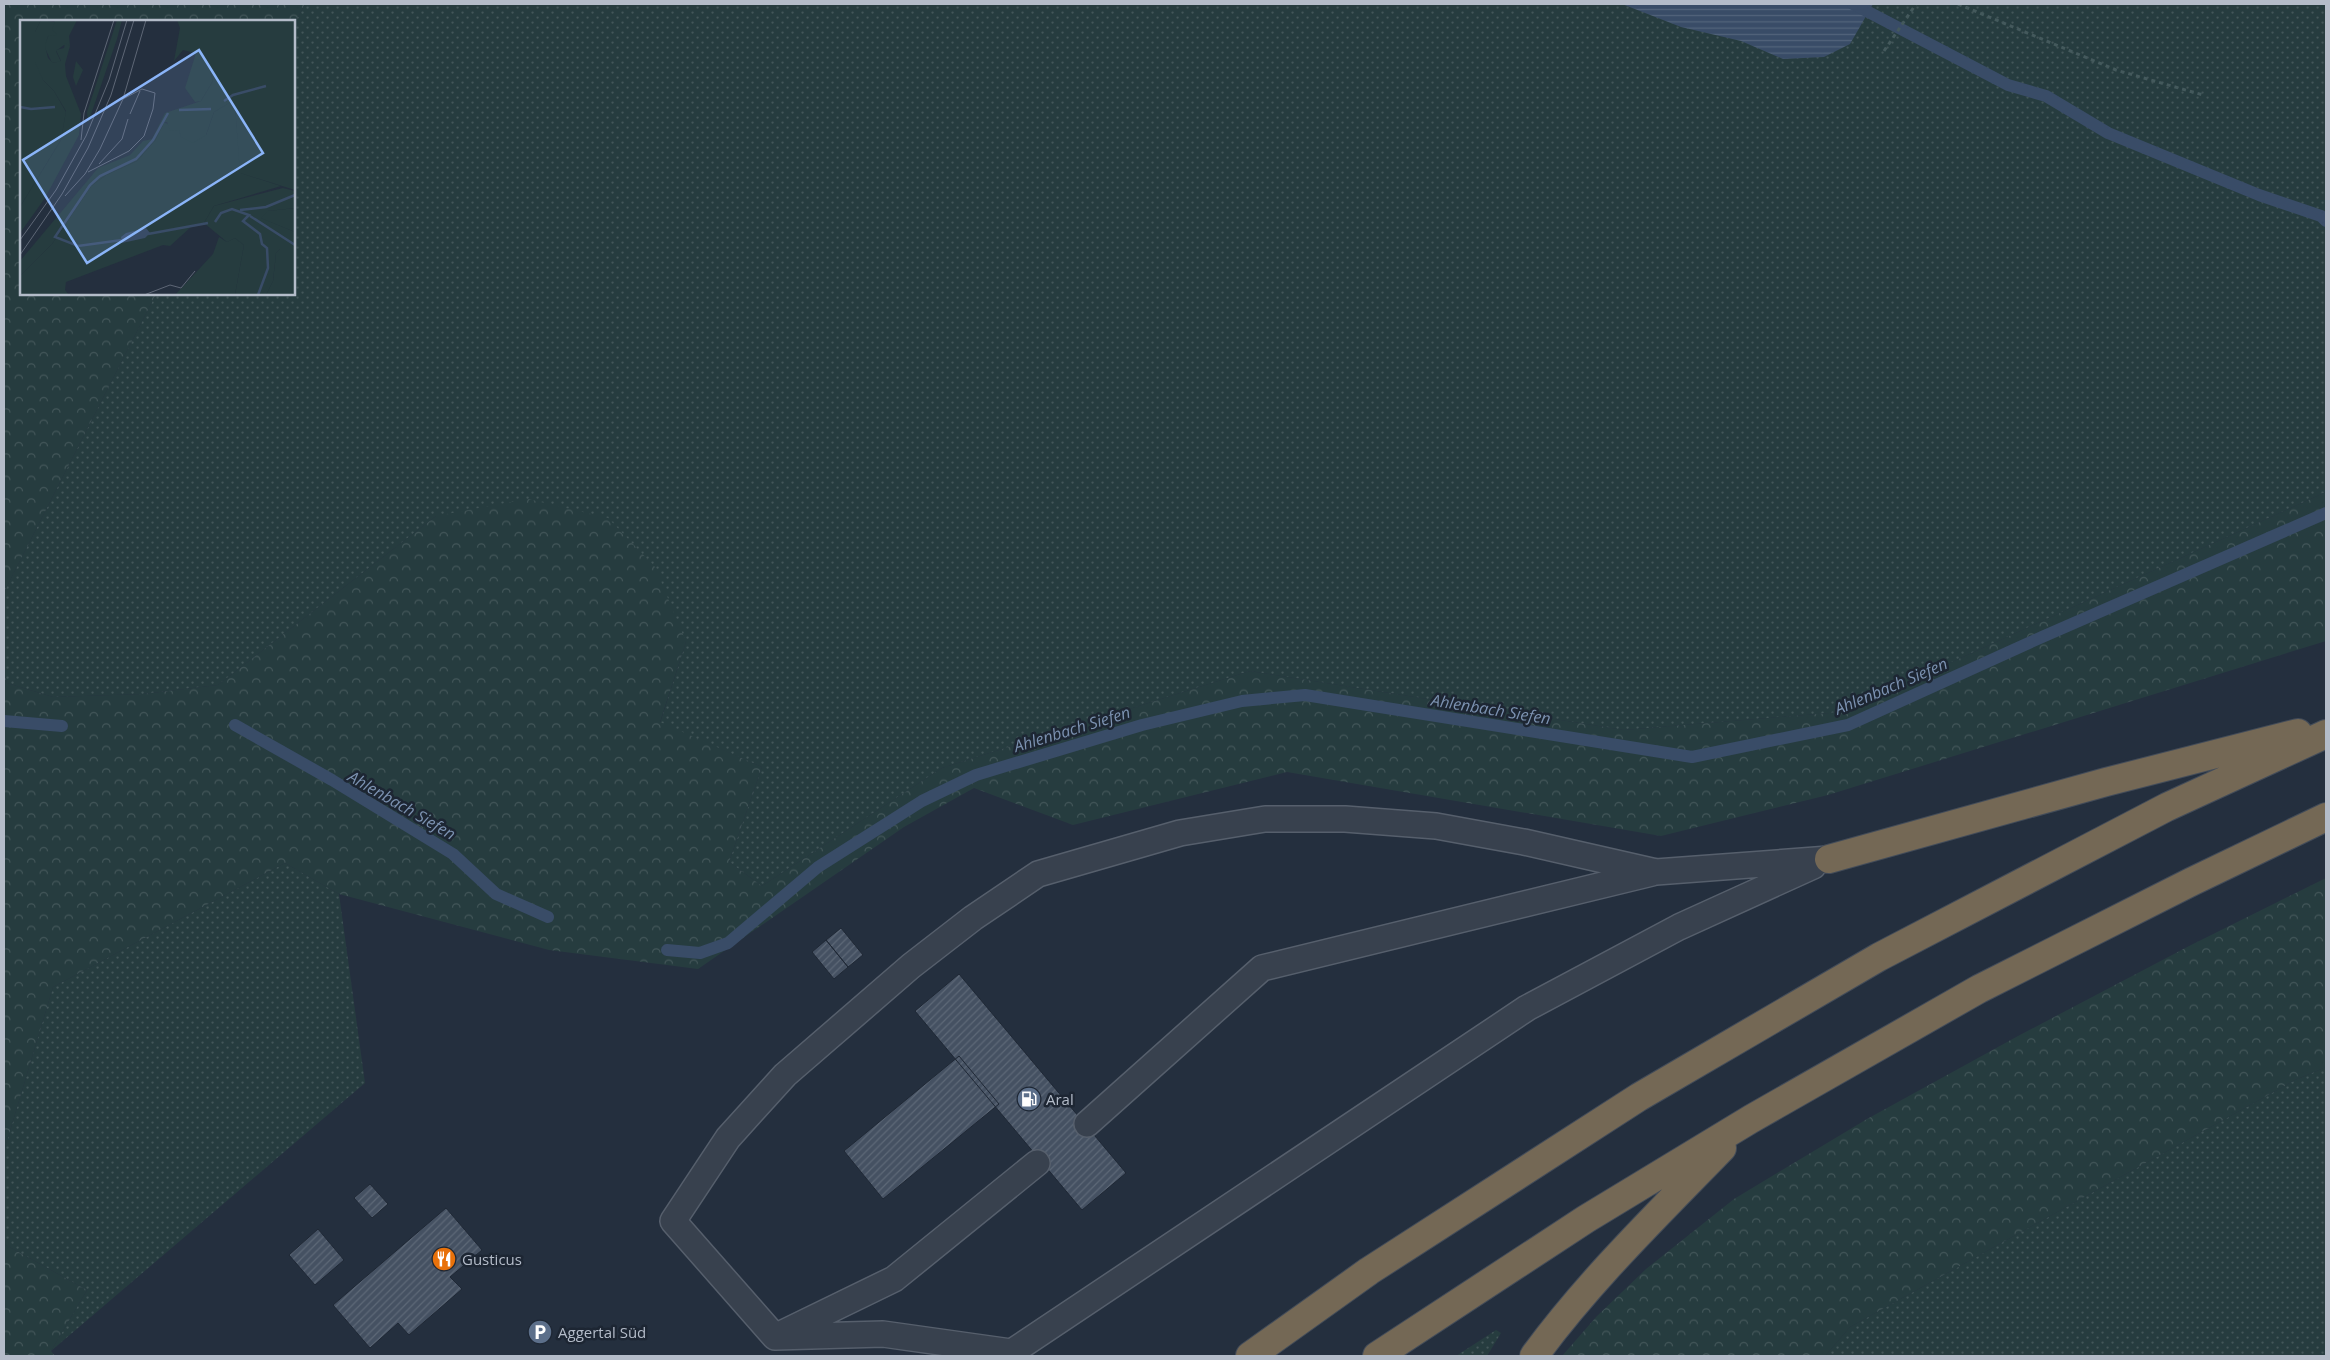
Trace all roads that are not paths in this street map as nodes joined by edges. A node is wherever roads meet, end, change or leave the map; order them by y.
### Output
1 (2326, 726) edge
2 (2326, 734) edge
3 (2326, 817) edge
4 (1829, 859) junction
5 (1656, 872) junction
6 (1750, 1119) junction
7 (1087, 1124) dead end
8 (1038, 1163) dead end
9 (775, 1337) junction
10 (1008, 1354) edge
11 (1250, 1356) edge
12 (1376, 1356) edge
13 (1534, 1356) edge

1 - 4 highway
2 - 11 highway
3 - 6 highway
4 - 5 lane
4 - 10 lane
5 - 7 lane
5 - 9 lane
6 - 12 highway
6 - 13 highway
8 - 9 lane
9 - 10 lane

